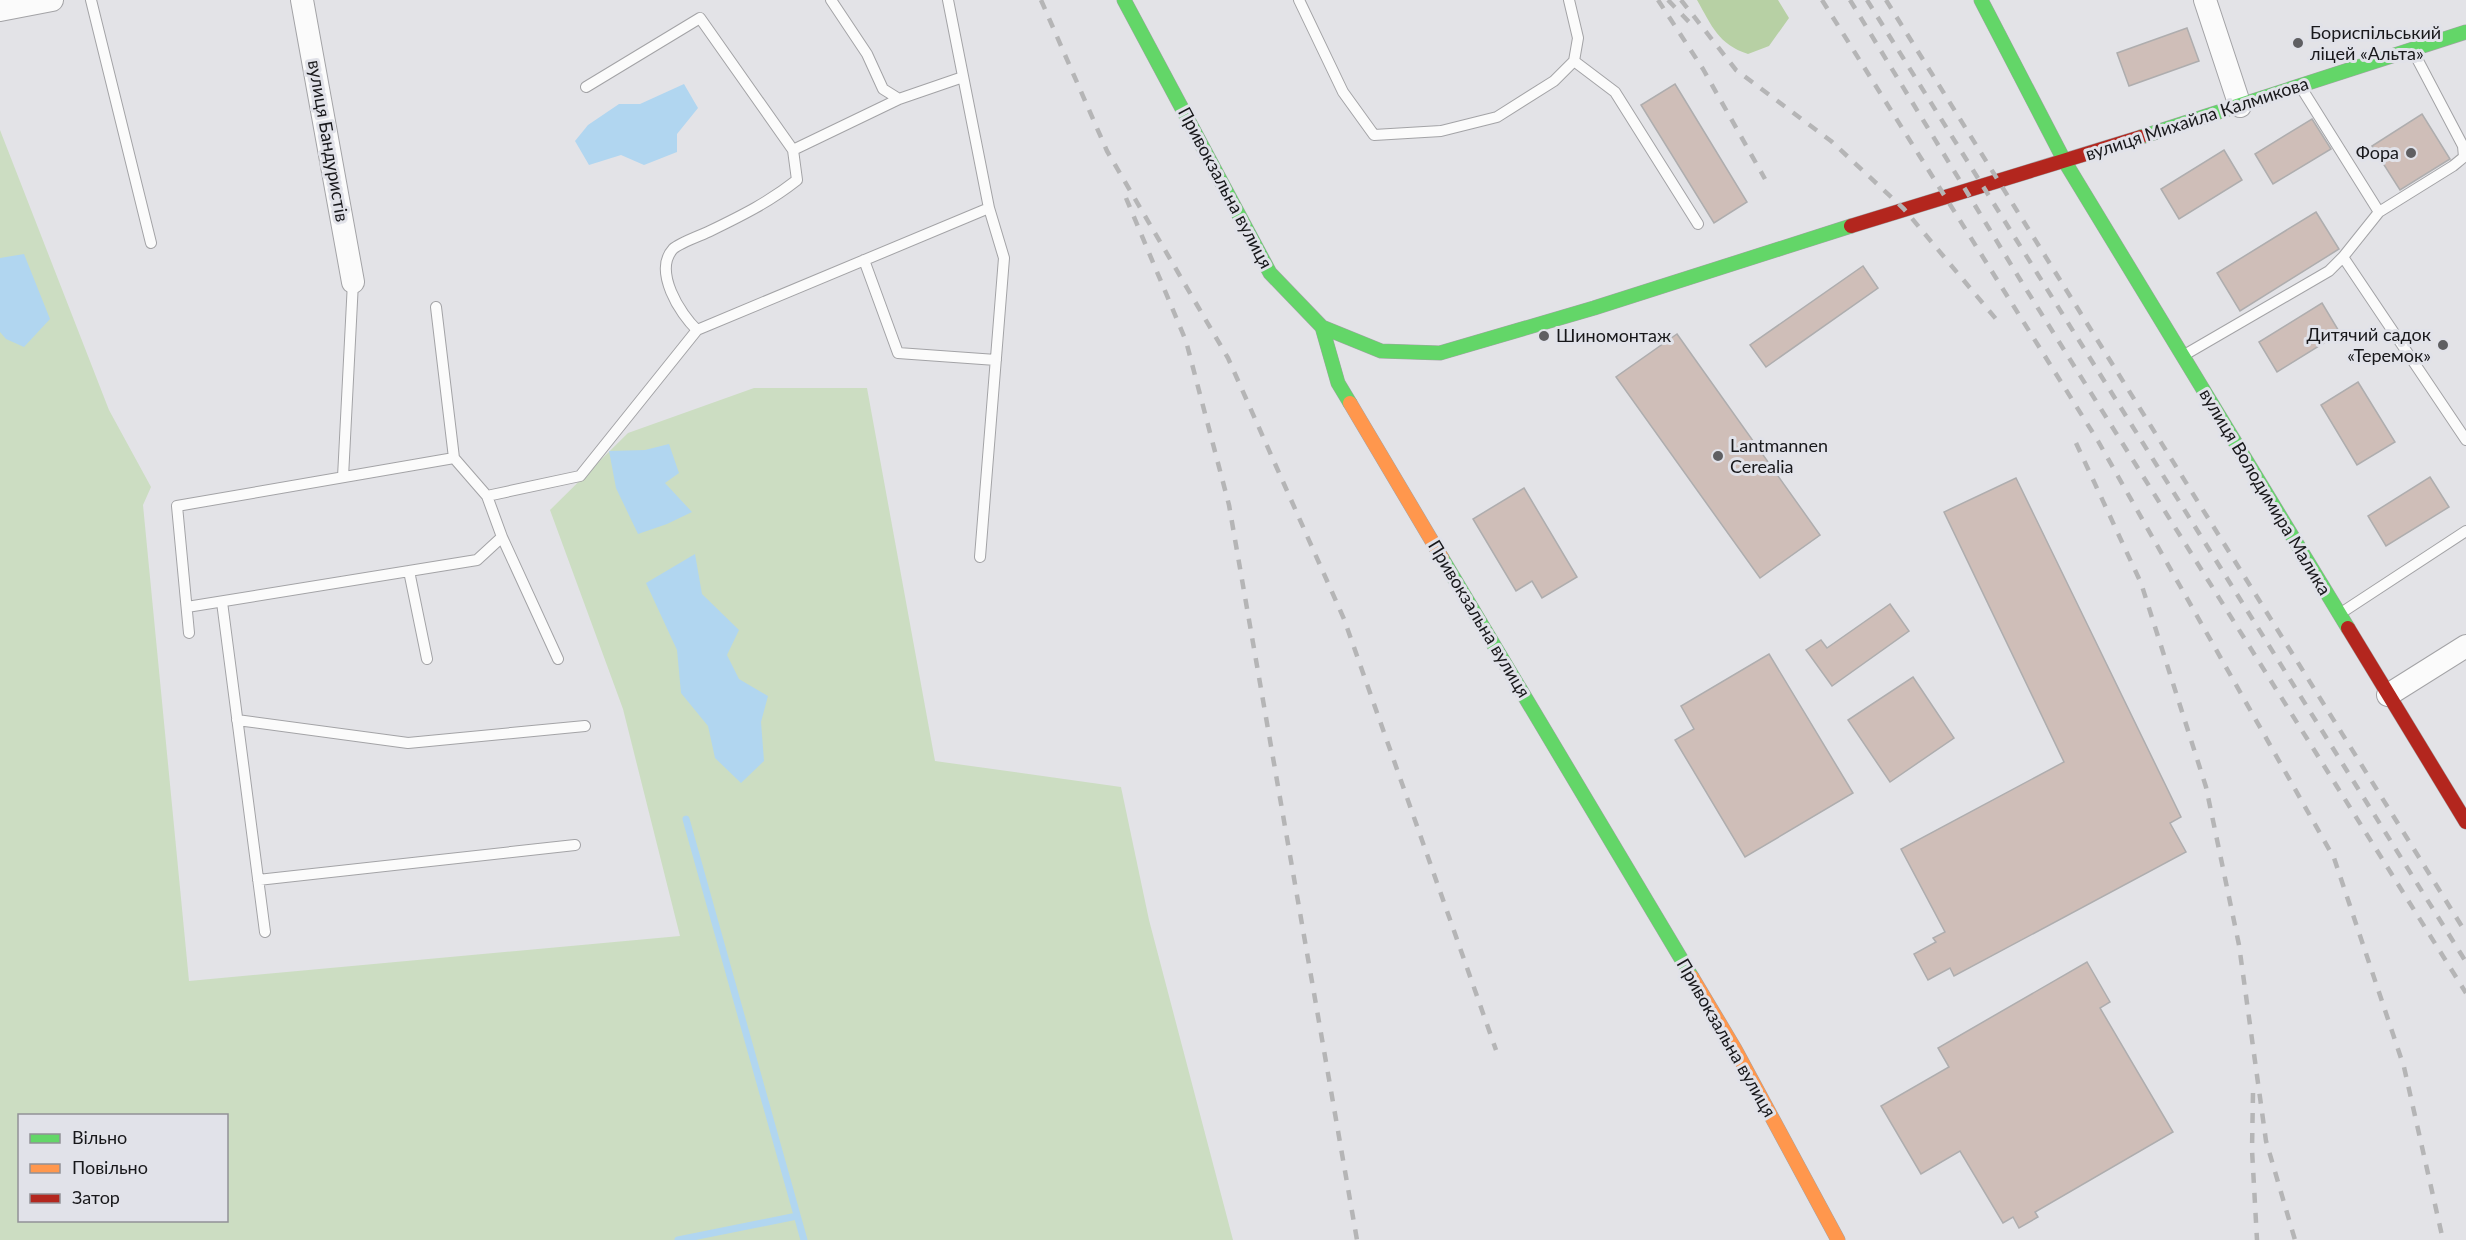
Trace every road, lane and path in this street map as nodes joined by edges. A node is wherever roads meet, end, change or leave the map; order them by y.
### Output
1 (52, 0) edge
2 (91, 0) edge
3 (302, 0) edge
4 (831, 0) edge
5 (948, 0) edge
6 (1124, 0) edge
7 (1299, 0) edge
8 (1569, 0) edge
9 (1981, 0) edge
10 (2205, 0) edge
11 (0, 10) edge
12 (2466, 32) edge
13 (2412, 49) junction
14 (1574, 61) junction
15 (963, 77) junction
16 (2300, 86) junction
17 (586, 87) dead end
18 (899, 99) junction
19 (2240, 105) junction
20 (794, 150) junction
21 (2065, 162) junction
22 (989, 208) junction
23 (2379, 212) junction
24 (1698, 224) dead end
25 (151, 243) dead end
26 (2343, 257) junction
27 (864, 260) junction
28 (353, 282) joint
29 (436, 307) dead end
30 (1322, 327) junction
31 (697, 330) junction
32 (2182, 356) junction
33 (996, 360) junction
34 (2466, 440) edge
35 (454, 458) junction
36 (343, 477) junction
37 (487, 496) junction
38 (2466, 531) edge
39 (502, 537) junction
40 (980, 558) dead end
41 (409, 571) junction
42 (222, 602) junction
43 (187, 608) junction
44 (2339, 614) junction
45 (189, 633) dead end
46 (2466, 646) edge
47 (427, 659) dead end
48 (558, 659) dead end
49 (2388, 694) junction
50 (237, 720) junction
51 (585, 726) dead end
52 (2466, 822) edge
53 (575, 845) dead end
54 (258, 880) junction
55 (265, 932) dead end
56 (1838, 1240) edge

1 - 11 street
2 - 25 lane
3 - 28 street, вулиця Бандуристів
4 - 18 lane
5 - 15 lane
6 - 30 street, Привокзальна вулиця
7 - 14 lane
8 - 14 lane
9 - 21 street, вулиця Володимира Малика
10 - 19 street
12 - 13 street, вулиця Михайла Калмикова
13 - 16 street, вулиця Михайла Калмикова
13 - 23 lane
14 - 24 lane
15 - 18 lane
15 - 22 lane
16 - 19 street, вулиця Михайла Калмикова
16 - 23 lane
17 - 20 lane
18 - 20 lane
19 - 21 street, вулиця Михайла Калмикова
20 - 31 lane
21 - 30 street, вулиця Михайла Калмикова
21 - 32 street, вулиця Володимира Малика
22 - 27 lane
22 - 33 lane
23 - 26 lane
26 - 32 lane
26 - 34 lane
27 - 31 lane
27 - 33 lane
28 - 36 lane
29 - 35 lane
30 - 56 street, Привокзальна вулиця
31 - 37 lane
32 - 44 street, вулиця Володимира Малика
33 - 40 lane
35 - 36 lane
35 - 37 lane
36 - 43 lane
37 - 39 lane
38 - 44 lane
39 - 41 lane
39 - 48 lane
41 - 42 lane
41 - 47 lane
42 - 43 lane
42 - 50 lane
43 - 45 lane
44 - 49 street, вулиця Володимира Малика
46 - 49 street
49 - 52 street, вулиця Володимира Малика
50 - 51 lane
50 - 54 lane
53 - 54 lane
54 - 55 lane

